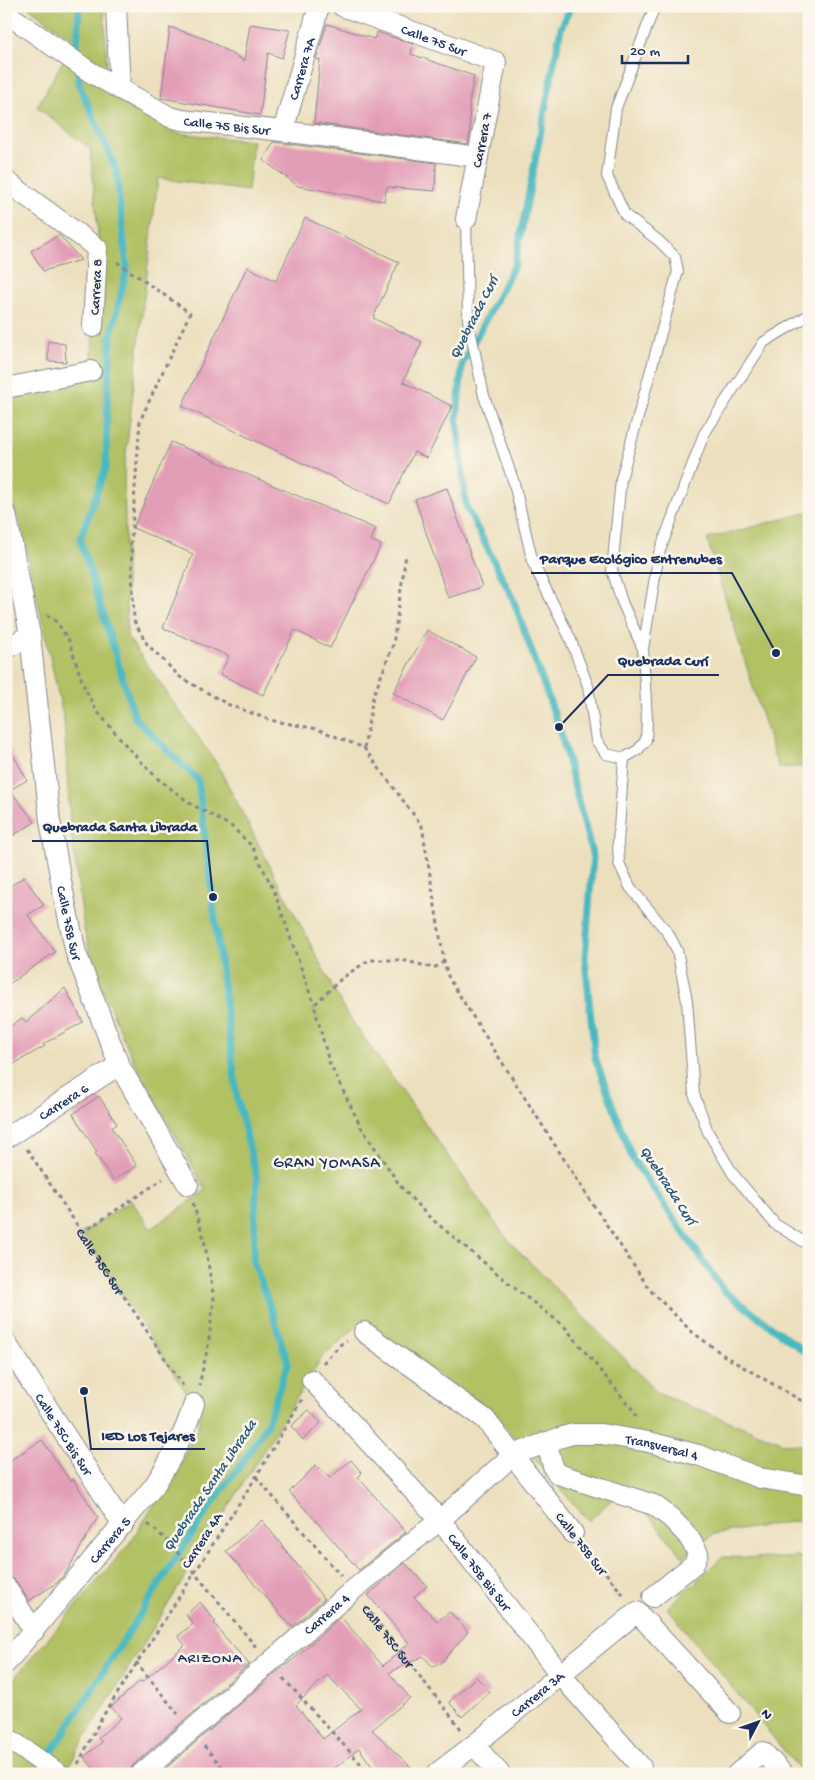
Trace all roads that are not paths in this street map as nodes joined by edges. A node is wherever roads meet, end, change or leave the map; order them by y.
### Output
1 (116, 6) edge
2 (319, 6) edge
3 (342, 6) edge
4 (655, 6) edge
5 (6, 13) edge
6 (496, 62) joint
7 (120, 89) junction
8 (282, 130) junction
9 (478, 157) junction
10 (6, 182) edge
11 (466, 219) joint
12 (809, 315) edge
13 (93, 327) dead end
14 (91, 371) dead end
15 (6, 388) edge
16 (6, 514) edge
17 (10, 547) edge
18 (30, 635) junction
19 (6, 649) edge
20 (643, 650) junction
21 (624, 758) junction
22 (119, 1065) junction
23 (11, 1135) edge
24 (183, 1177) road end
25 (809, 1245) edge
26 (364, 1332) road end
27 (6, 1343) edge
28 (312, 1380) road end
29 (194, 1404) road end
30 (546, 1442) junction
31 (513, 1455) junction
32 (809, 1486) edge
33 (128, 1518) junction
34 (440, 1520) junction
35 (573, 1533) road end
36 (6, 1588) edge
37 (653, 1597) dead end
38 (34, 1631) junction
39 (6, 1663) edge
40 (560, 1674) junction
41 (730, 1714) dead end
42 (6, 1737) edge
43 (474, 1745) junction
44 (641, 1767) dead end
45 (64, 1771) edge
46 (141, 1774) edge
47 (436, 1774) edge
48 (500, 1774) edge
49 (736, 1774) edge
50 (783, 1774) edge

1 - 7 street
2 - 8 street, Carrera 7A
3 - 6 street, Calle 75 Sur
4 - 20 lane
5 - 7 street, Calle 75 Bis Sur
6 - 9 street, Carrera 7
7 - 8 street, Calle 75 Bis Sur
8 - 9 street, Calle 75 Bis Sur
9 - 11 street, Carrera 7
10 - 13 street, Carrera 8
11 - 21 lane
12 - 20 lane
14 - 15 street
16 - 17 street, Calle 75B Sur
17 - 18 street, Calle 75B Sur
18 - 19 street
18 - 22 street, Calle 75B Sur
20 - 21 lane
21 - 25 lane
22 - 23 street, Carrera 6
22 - 24 street, Calle 75B Sur
26 - 31 street, Calle 75B Sur
27 - 33 street, Calle 75C Bis Sur
28 - 34 street, Calle 75B Bis Sur
29 - 33 street, Carrera 5
30 - 31 street, Transversal 4
30 - 32 street, Transversal 4
30 - 37 street
31 - 34 street, Carrera 4
31 - 35 street, Calle 75B Sur
33 - 38 street, Carrera 5
34 - 40 street, Calle 75B Bis Sur
34 - 46 street, Carrera 4
36 - 38 street
38 - 39 street, Carrera 5
40 - 41 street, Carrera 3A
40 - 43 street, Carrera 3A
40 - 44 street, Calle 75B Bis Sur
42 - 45 street
43 - 47 street, Carrera 3A
43 - 48 street
49 - 50 street

